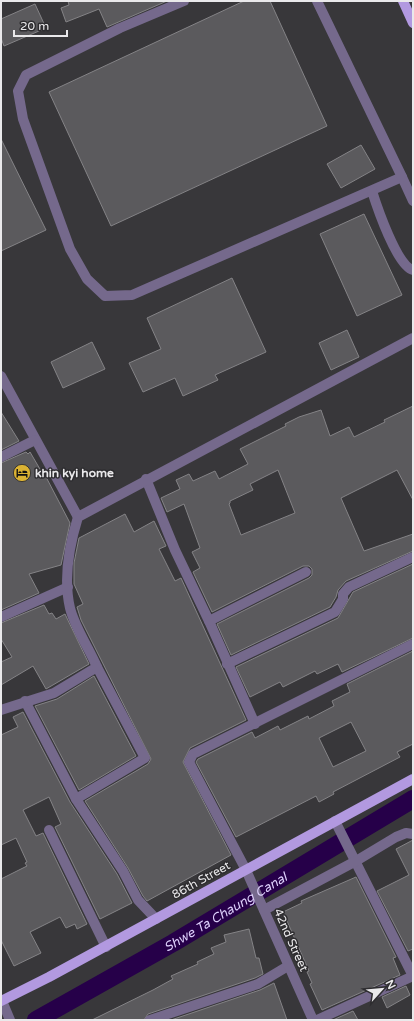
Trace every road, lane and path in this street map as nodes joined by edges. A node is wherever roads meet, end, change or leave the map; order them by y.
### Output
1 (184, 1) edge
2 (317, 1) edge
3 (403, 1) edge
4 (413, 23) edge
5 (402, 177) junction
6 (372, 191) junction
7 (413, 201) edge
8 (413, 270) edge
9 (413, 338) edge
10 (1, 376) edge
11 (35, 440) junction
12 (1, 457) edge
13 (146, 479) junction
14 (78, 517) junction
15 (413, 557) edge
16 (306, 572) dead end
17 (68, 586) junction
18 (1, 618) edge
19 (209, 620) junction
20 (413, 644) edge
21 (227, 664) junction
22 (98, 667) junction
23 (25, 701) junction
24 (1, 710) edge
25 (255, 724) junction
26 (413, 779) edge
27 (76, 799) junction
28 (335, 821) junction
29 (49, 830) dead end
30 (413, 834) edge
31 (354, 858) junction
32 (246, 870) junction
33 (263, 908) junction
34 (156, 919) junction
35 (106, 947) junction
36 (288, 966) junction
37 (413, 976) edge
38 (1, 1001) edge
39 (9, 1019) edge
40 (150, 1020) edge
41 (313, 1020) edge
42 (318, 1020) edge

1 - 6 street
2 - 5 street
3 - 4 main road
5 - 6 street
5 - 7 street
6 - 8 street
9 - 13 street
10 - 11 street
11 - 12 street
11 - 14 street
13 - 14 street
13 - 19 street
14 - 17 street
15 - 21 street
16 - 19 street
17 - 18 street
17 - 22 street
19 - 21 street
20 - 25 street
21 - 25 street
22 - 23 street
22 - 27 street
23 - 24 street
23 - 27 street
25 - 32 street, 42nd Street
26 - 28 main road, 86th Street
27 - 34 street
28 - 31 street
28 - 32 main road, 86th Street
29 - 35 street
30 - 31 street
31 - 33 street
31 - 37 street
32 - 33 street, 42nd Street
32 - 34 main road, 86th Street
33 - 36 street, 42nd Street
34 - 35 main road, 86th Street
35 - 38 main road, 86th Street
36 - 40 street
36 - 41 street, 42nd Street
37 - 42 street
38 - 39 street

